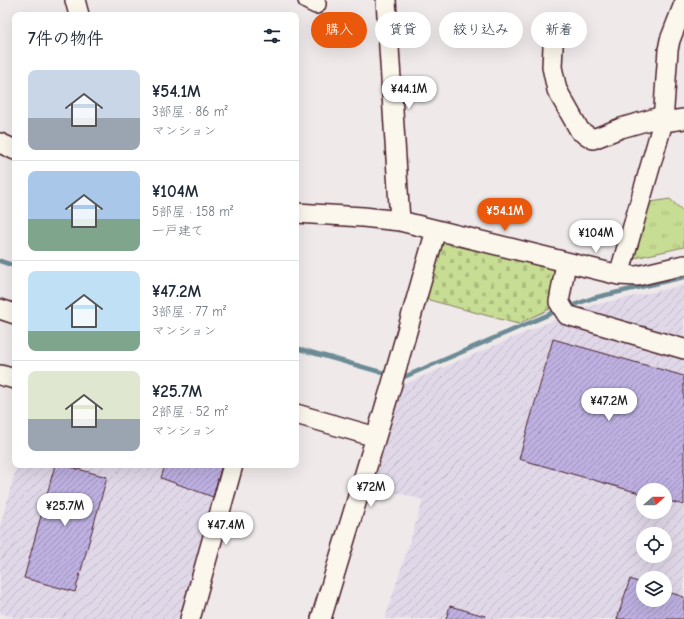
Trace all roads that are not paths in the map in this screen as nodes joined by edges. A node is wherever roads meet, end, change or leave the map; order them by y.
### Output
1 (75, 0) edge
2 (386, 0) edge
3 (684, 4) edge
4 (78, 12) edge
5 (553, 48) edge
6 (663, 119) junction
7 (684, 119) edge
8 (0, 143) edge
9 (12, 149) edge
10 (299, 213) edge
11 (400, 221) junction
12 (436, 230) junction
13 (566, 263) junction
14 (684, 265) edge
15 (619, 275) junction
16 (0, 309) edge
17 (12, 313) edge
18 (684, 349) edge
19 (0, 375) edge
20 (12, 378) edge
21 (299, 415) edge
22 (376, 437) junction
23 (232, 468) edge
24 (190, 619) edge
25 (321, 619) edge

1 - 4 street
2 - 11 street
3 - 6 street
5 - 6 street
6 - 7 street
6 - 15 street
8 - 9 street
10 - 11 street
11 - 12 street
12 - 13 street
12 - 22 street
13 - 15 street
13 - 18 street
14 - 15 street
16 - 17 street
19 - 20 street
21 - 22 street
22 - 25 street
23 - 24 street

